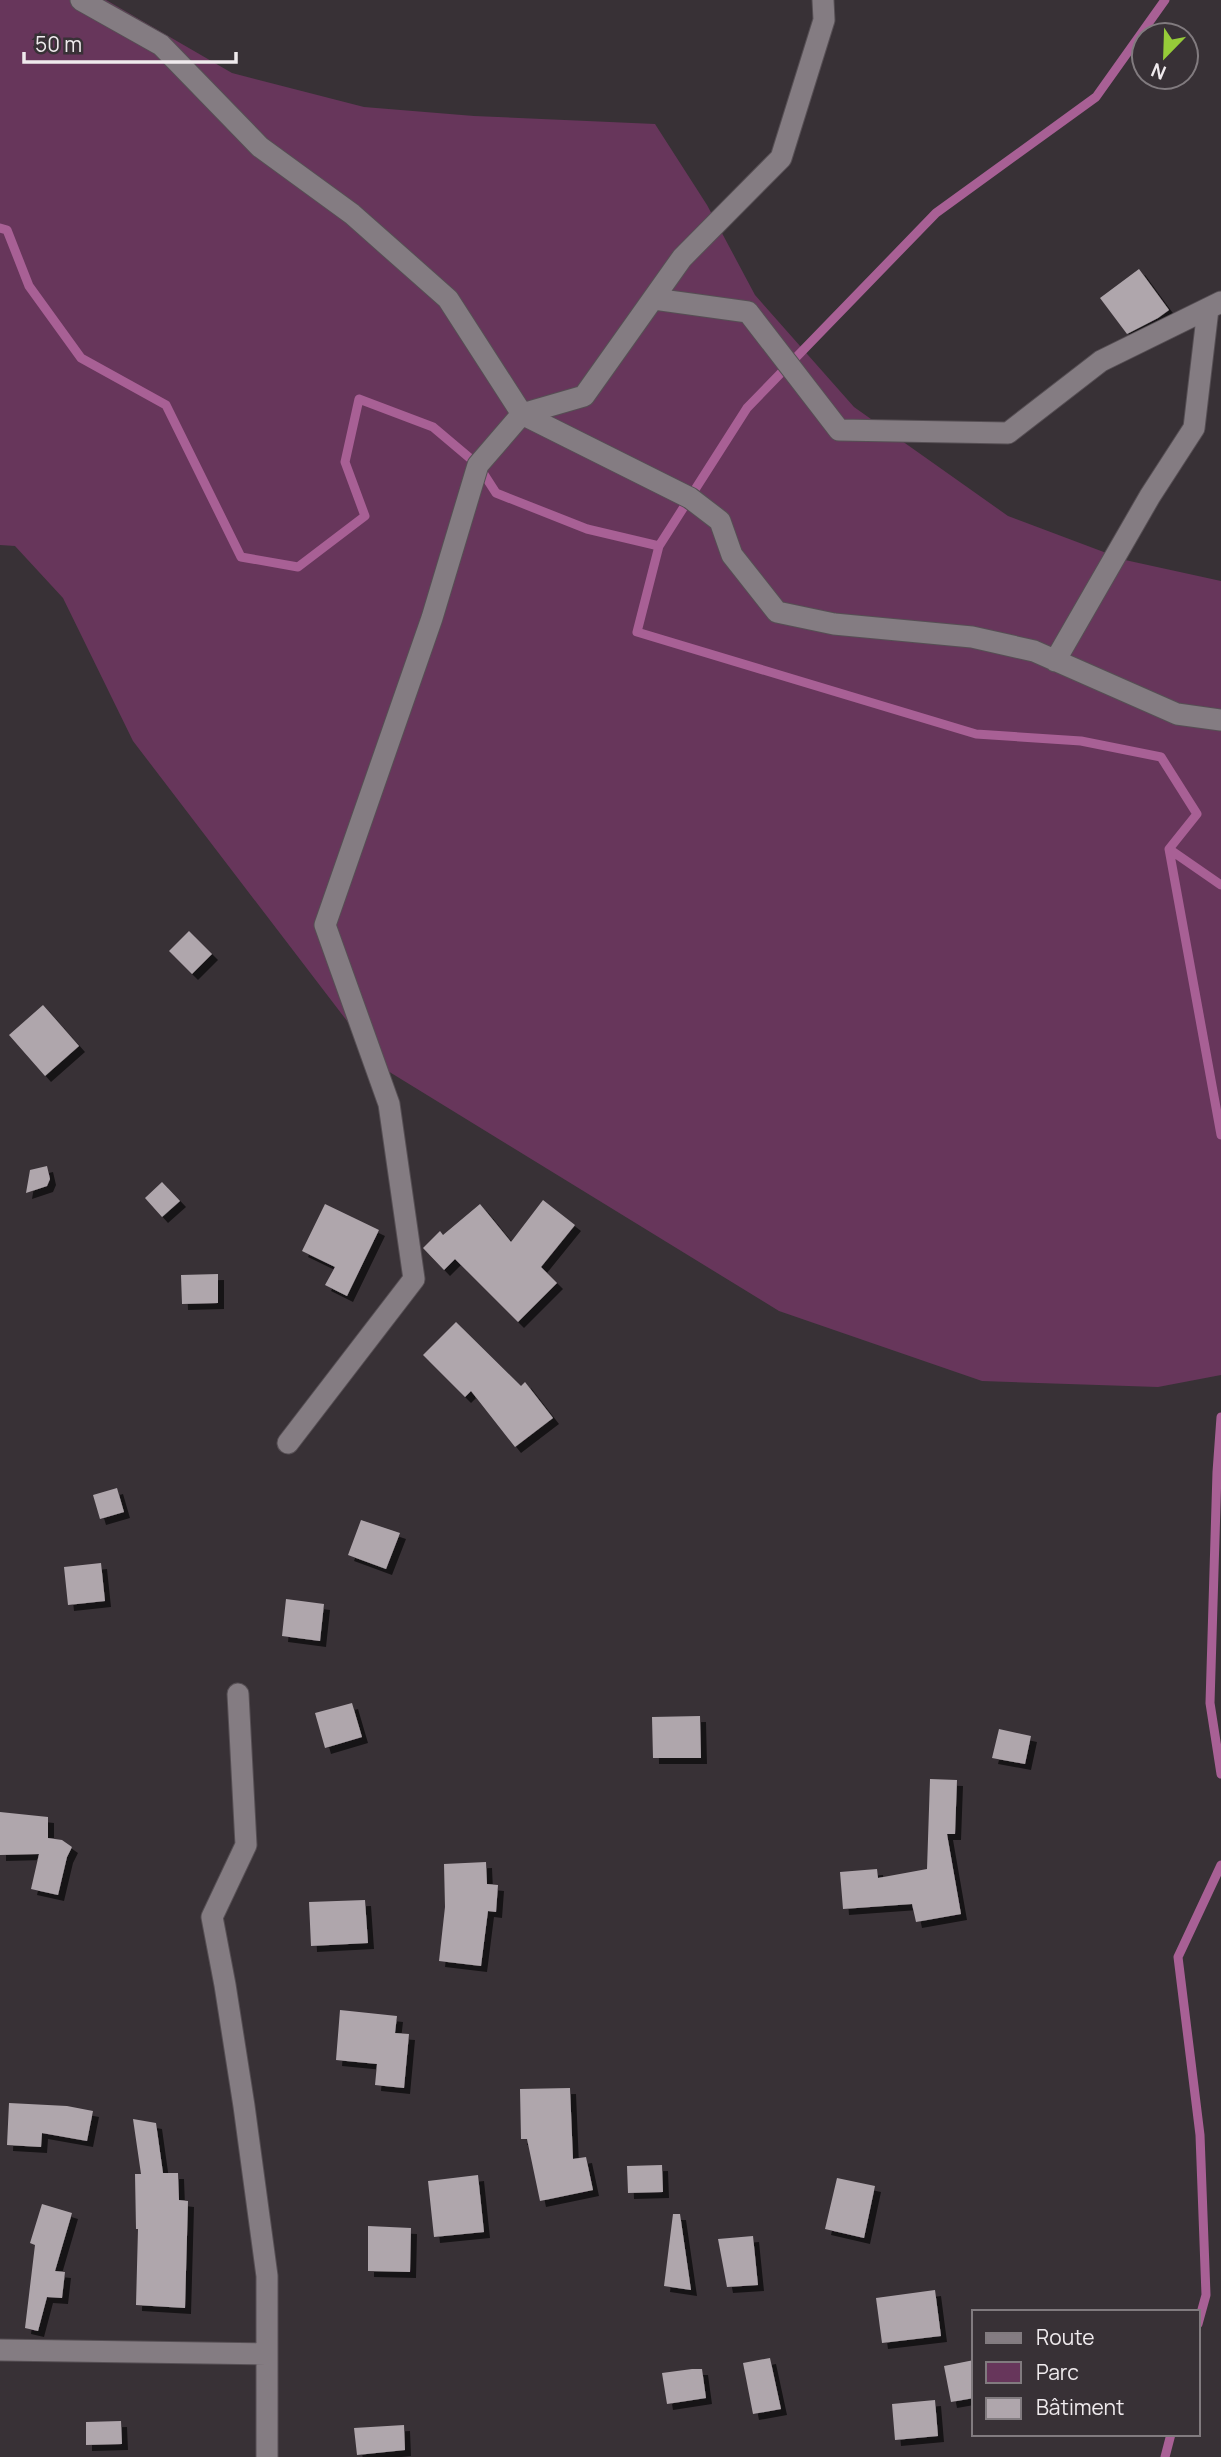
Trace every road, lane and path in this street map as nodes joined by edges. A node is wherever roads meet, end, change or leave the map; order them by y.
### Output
1 (81, 0) edge
2 (838, 0) edge
3 (823, 10) edge
4 (654, 299) junction
5 (1214, 305) edge
6 (522, 414) junction
7 (1055, 660) junction
8 (1221, 720) edge
9 (288, 1443) dead end
10 (238, 1694) dead end
11 (0, 2350) edge
12 (266, 2354) junction
13 (267, 2457) edge

1 - 6 street
2 - 3 street
3 - 4 street
4 - 5 street
4 - 6 street
5 - 7 street
6 - 7 street
6 - 9 street
7 - 8 street
10 - 12 street
11 - 12 street
12 - 13 street

